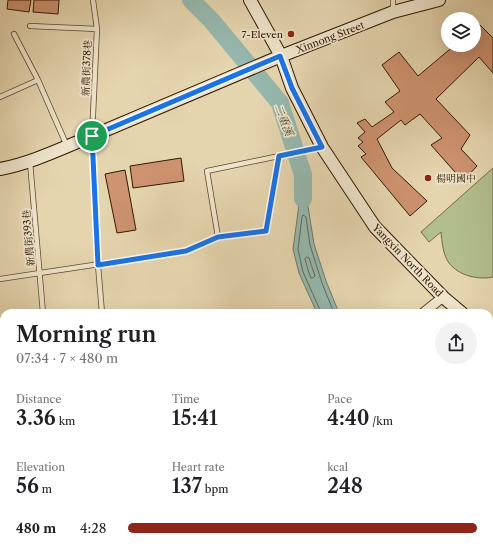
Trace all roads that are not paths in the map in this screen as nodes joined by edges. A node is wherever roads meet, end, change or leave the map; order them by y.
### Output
1 (93, 0) edge
2 (250, 0) edge
3 (439, 0) edge
4 (393, 6) edge
5 (30, 26) dead end
6 (97, 29) junction
7 (14, 34) dead end
8 (280, 56) junction
9 (38, 80) junction
10 (0, 97) edge
11 (92, 136) junction
12 (67, 146) junction
13 (322, 147) junction
14 (279, 156) junction
15 (30, 162) junction
16 (0, 169) edge
17 (218, 237) junction
18 (98, 265) junction
19 (40, 274) junction
20 (0, 279) edge
21 (443, 297) junction
22 (43, 309) edge
23 (102, 309) edge
24 (428, 309) edge
25 (457, 309) edge

1 - 6 lane, 新農街378巷
2 - 8 street, Yangxin North Road
3 - 4 street, Xinnong Street
4 - 8 street, Xinnong Street
5 - 6 lane
6 - 11 lane, 新農街378巷
7 - 9 lane
8 - 11 street, Xinnong Street
8 - 13 street, Yangxin North Road
9 - 10 lane
9 - 12 lane
11 - 12 street, Xinnong Street
11 - 18 lane, 新農街378巷
12 - 15 street, Xinnong Street
13 - 14 lane
13 - 21 street, Yangxin North Road
14 - 17 lane
14 - 17 lane
15 - 16 street, Xinnong Street
15 - 19 lane, 新農街393巷
17 - 18 lane
18 - 19 lane
18 - 23 lane, 新農街378巷
19 - 20 lane
19 - 22 lane, 新農街393巷
21 - 24 street
21 - 25 street, Yangxin North Road

